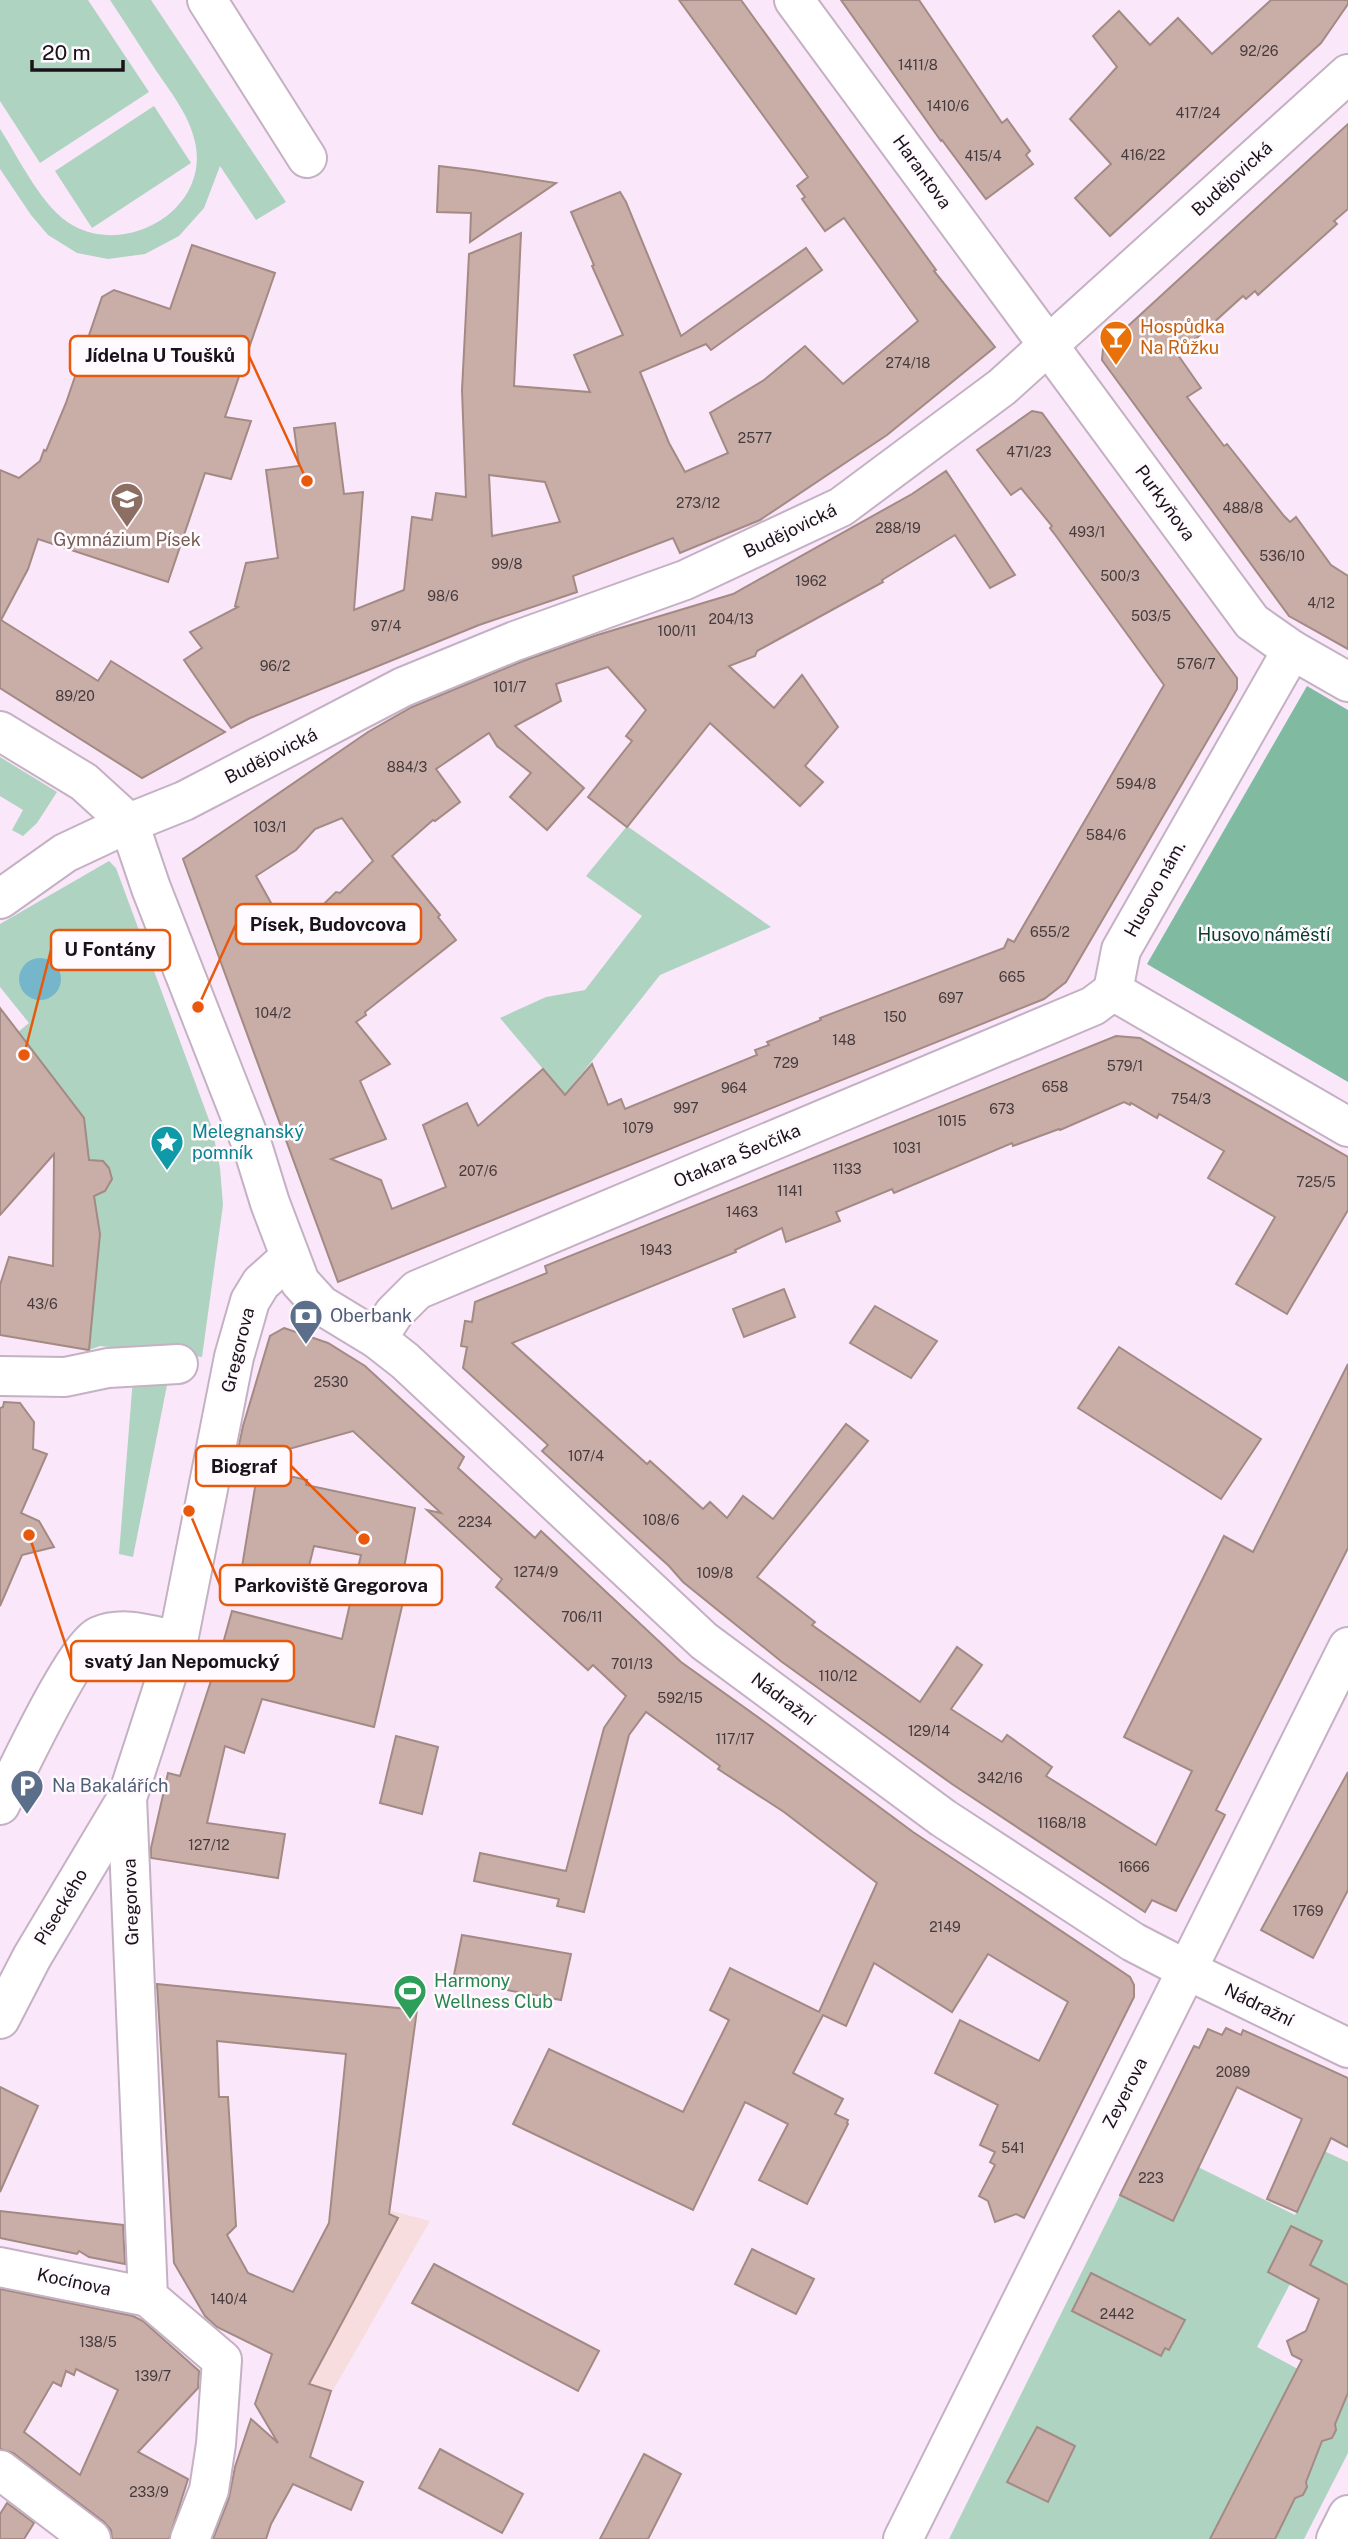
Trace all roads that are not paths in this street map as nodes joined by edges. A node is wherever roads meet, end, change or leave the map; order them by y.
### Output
1 (207, 0) edge
2 (794, 0) edge
3 (1348, 74) edge
4 (307, 158) dead end
5 (1048, 346) junction
6 (1292, 650) junction
7 (1348, 682) edge
8 (0, 732) edge
9 (129, 823) junction
10 (0, 899) edge
11 (1113, 991) junction
12 (1348, 1127) edge
13 (289, 1258) junction
14 (377, 1339) junction
15 (178, 1364) dead end
16 (0, 1376) edge
17 (178, 1641) junction
18 (1348, 1647) edge
19 (127, 1798) junction
20 (0, 1805) edge
21 (1187, 1970) junction
22 (0, 2019) edge
23 (1348, 2048) edge
24 (11, 2269) edge
25 (148, 2297) junction
26 (0, 2470) edge
27 (1348, 2515) edge
28 (92, 2539) edge
29 (190, 2539) edge
30 (903, 2539) edge
31 (1336, 2539) edge

1 - 4 street
2 - 5 street, Harantova
3 - 5 street, Budějovická
5 - 6 street, Purkyňova
5 - 9 street, Budějovická
6 - 7 street
6 - 11 street, Husovo nám.
8 - 9 street
9 - 10 street, Budějovická
9 - 13 street, Nádražní
11 - 12 street
11 - 14 street, Otakara Ševčíka
13 - 14 street, Nádražní
13 - 17 street, Gregorova
14 - 21 street, Nádražní
15 - 16 street
17 - 19 street, Gregorova
17 - 20 street
18 - 21 street, Zeyerova
19 - 22 street, Píseckého
19 - 25 street, Gregorova
21 - 23 street, Nádražní
21 - 30 street, Zeyerova
24 - 25 street, Kocínova
25 - 29 street
26 - 28 street
27 - 31 street

